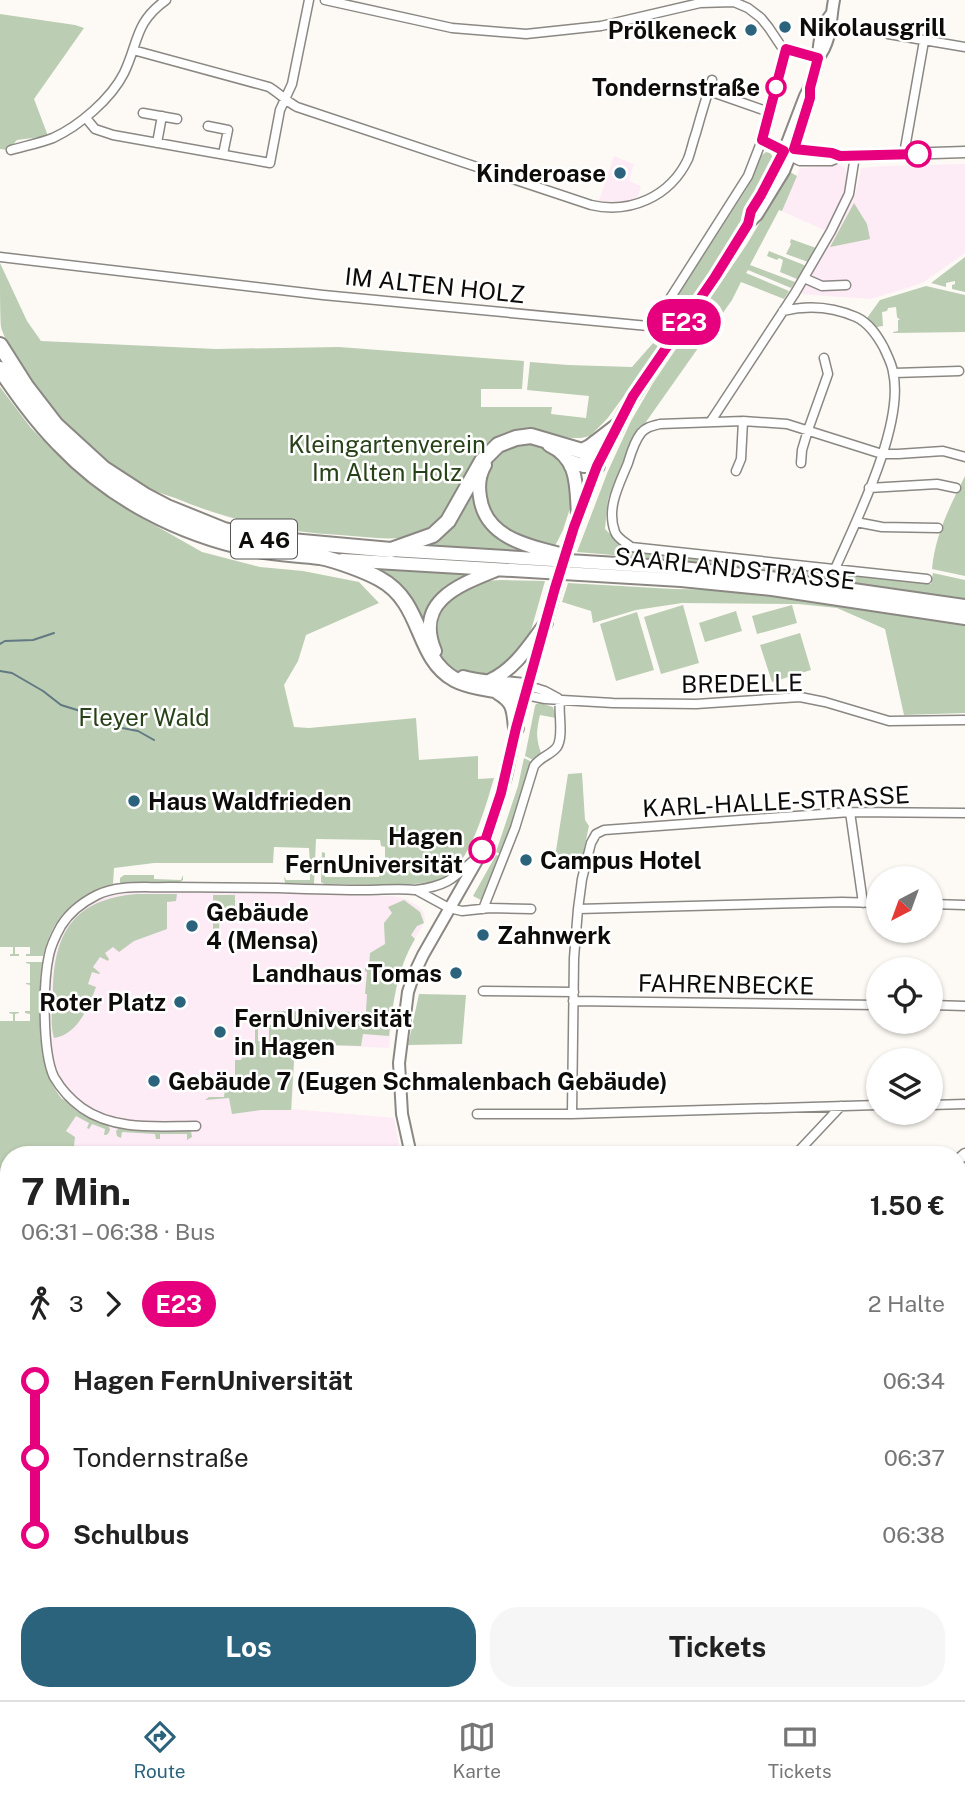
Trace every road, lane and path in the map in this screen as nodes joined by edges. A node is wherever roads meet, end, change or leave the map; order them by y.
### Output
1 (166, 0) edge
2 (309, 0) edge
3 (325, 0) edge
4 (834, 0) edge
5 (888, 34) dead end
6 (924, 41) junction
7 (965, 47) edge
8 (786, 49) junction
9 (133, 50) junction
10 (818, 58) junction
11 (712, 80) dead end
12 (709, 91) junction
13 (285, 100) junction
14 (769, 112) junction
15 (143, 113) dead end
16 (162, 116) junction
17 (86, 118) junction
18 (177, 119) dead end
19 (208, 126) dead end
20 (762, 140) junction
21 (157, 143) junction
22 (11, 150) dead end
23 (790, 152) junction
24 (965, 152) edge
25 (223, 154) junction
26 (904, 154) junction
27 (855, 156) junction
28 (0, 257) edge
29 (804, 278) junction
30 (846, 285) dead end
31 (783, 311) junction
32 (0, 345) edge
33 (824, 358) dead end
34 (0, 369) edge
35 (958, 372) dead end
36 (894, 373) junction
37 (711, 421) junction
38 (743, 421) junction
39 (616, 427) junction
40 (808, 430) junction
41 (582, 451) junction
42 (882, 454) junction
43 (965, 457) edge
44 (570, 461) junction
45 (801, 463) dead end
46 (597, 466) junction
47 (736, 471) dead end
48 (869, 488) junction
49 (956, 488) dead end
50 (578, 514) junction
51 (856, 522) junction
52 (937, 528) dead end
53 (391, 550) junction
54 (323, 558) junction
55 (591, 562) junction
56 (500, 569) junction
57 (835, 569) junction
58 (928, 579) dead end
59 (965, 606) edge
60 (965, 618) edge
61 (546, 623) junction
62 (490, 685) junction
63 (528, 690) junction
64 (560, 700) junction
65 (965, 720) edge
66 (516, 728) junction
67 (850, 812) junction
68 (965, 813) edge
69 (481, 853) junction
70 (415, 890) junction
71 (863, 902) junction
72 (866, 902) edge
73 (943, 904) edge
74 (965, 905) edge
75 (449, 908) junction
76 (483, 909) junction
77 (531, 909) dead end
78 (578, 909) junction
79 (482, 991) dead end
80 (574, 992) junction
81 (573, 1002) junction
82 (866, 1005) edge
83 (943, 1005) edge
84 (965, 1006) edge
85 (965, 1104) edge
86 (866, 1105) edge
87 (943, 1105) edge
88 (841, 1106) junction
89 (477, 1114) dead end
90 (572, 1114) junction
91 (196, 1126) dead end
92 (409, 1146) edge
93 (804, 1146) edge

1 - 9 street
2 - 13 street
3 - 8 street
4 - 10 main road
5 - 6 street
6 - 7 street
6 - 26 street
8 - 10 street
8 - 14 street, IM ALTEN HOLZ
9 - 13 street
9 - 17 street
10 - 23 main road
11 - 12 street
12 - 13 street
12 - 14 street
13 - 25 street
14 - 20 street, IM ALTEN HOLZ
15 - 16 street
16 - 18 street
16 - 21 street
17 - 21 street
17 - 22 street
19 - 25 street
20 - 23 street
20 - 28 street, IM ALTEN HOLZ
21 - 25 street
23 - 27 street
23 - 39 main road
24 - 26 street
26 - 27 street
27 - 29 street
29 - 30 street
29 - 31 street
31 - 36 street
31 - 37 street
32 - 53 highway, A 46
33 - 40 street
34 - 54 highway, A 46
35 - 36 street
36 - 42 street
37 - 38 street
37 - 57 street
38 - 40 street
38 - 47 street
39 - 41 highway
39 - 46 main road
40 - 42 street
40 - 45 street
41 - 46 highway
41 - 53 highway
42 - 43 street
42 - 48 street
44 - 46 highway
44 - 50 highway
44 - 55 highway
46 - 50 main road
48 - 49 street
48 - 51 street
50 - 61 main road, bridge
51 - 52 street
51 - 57 street
53 - 55 highway
54 - 56 highway, SAARLANDSTRASSE
54 - 62 highway
55 - 59 highway, SAARLANDSTRASSE
56 - 60 highway, SAARLANDSTRASSE
56 - 62 highway
57 - 58 street
61 - 62 highway
61 - 63 main road
62 - 63 highway
62 - 66 highway
63 - 64 street, BREDELLE
63 - 66 main road
64 - 65 street, BREDELLE
64 - 76 street
66 - 69 main road
67 - 68 street, KARL-HALLE-STRASSE
67 - 71 street
67 - 78 street, KARL-HALLE-STRASSE
69 - 70 street
69 - 75 main road
70 - 75 street
70 - 91 street
71 - 72 street
71 - 78 street
73 - 74 street
75 - 76 street
75 - 92 main road
76 - 77 street
78 - 80 street
79 - 80 street
80 - 81 street
81 - 82 street, FAHRENBECKE
81 - 90 street
83 - 84 street
85 - 87 street
86 - 88 street
88 - 90 street
88 - 93 street
89 - 90 street

